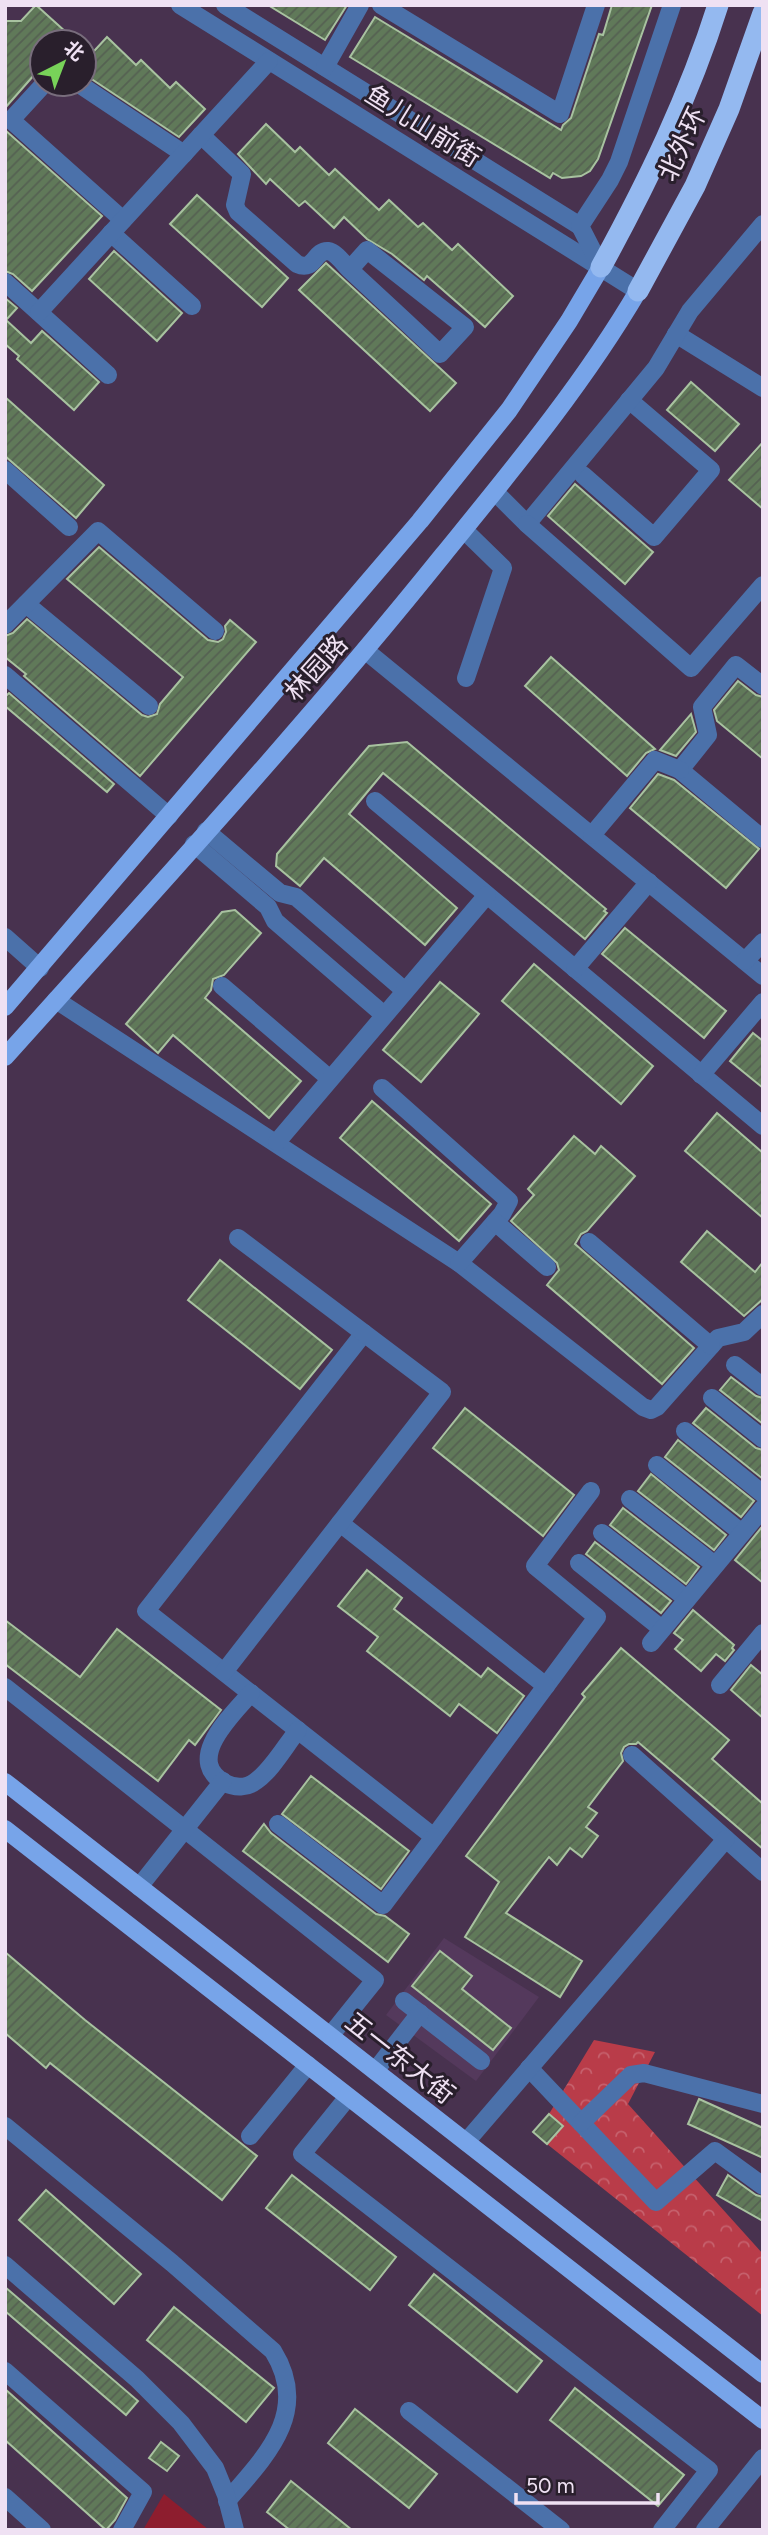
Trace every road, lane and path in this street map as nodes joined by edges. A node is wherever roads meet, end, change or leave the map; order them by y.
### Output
1 (180, 5) edge
2 (225, 5) edge
3 (360, 5) edge
4 (381, 5) edge
5 (596, 5) edge
6 (672, 5) edge
7 (718, 5) edge
8 (761, 26) edge
9 (269, 61) junction
10 (324, 67) junction
11 (98, 96) edge
12 (31, 98) edge
13 (8, 122) edge
14 (201, 135) junction
15 (184, 153) junction
16 (763, 225) edge
17 (580, 226) junction
18 (117, 227) junction
19 (601, 267) junction
20 (350, 270) junction
21 (5, 282) edge
22 (638, 291) junction
23 (191, 306) dead end
24 (39, 312) junction
25 (676, 334) junction
26 (108, 375) dead end
27 (763, 388) edge
28 (629, 400) junction
29 (5, 470) edge
30 (583, 475) dead end
31 (495, 492) junction
32 (527, 524) junction
33 (69, 527) dead end
34 (464, 530) junction
35 (763, 585) edge
36 (26, 604) junction
37 (5, 625) edge
38 (215, 631) dead end
39 (366, 651) junction
40 (5, 676) edge
41 (466, 678) dead end
42 (763, 687) edge
43 (149, 706) dead end
44 (680, 770) junction
45 (375, 801) dead end
46 (170, 816) junction
47 (592, 835) junction
48 (200, 838) junction
49 (763, 839) edge
50 (649, 882) junction
51 (487, 895) junction
52 (5, 937) edge
53 (763, 942) edge
54 (745, 961) junction
55 (40, 968) junction
56 (575, 969) junction
57 (763, 976) edge
58 (222, 986) dead end
59 (404, 990) junction
60 (56, 1000) junction
61 (763, 1002) edge
62 (5, 1007) edge
63 (383, 1014) junction
64 (5, 1058) edge
65 (701, 1075) junction
66 (329, 1078) junction
67 (382, 1088) dead end
68 (763, 1126) edge
69 (277, 1142) junction
70 (495, 1222) junction
71 (238, 1238) dead end
72 (589, 1242) dead end
73 (459, 1263) junction
74 (547, 1267) dead end
75 (763, 1314) edge
76 (364, 1333) junction
77 (711, 1346) junction
78 (735, 1365) dead end
79 (763, 1387) edge
80 (712, 1398) dead end
81 (685, 1431) dead end
82 (763, 1439) edge
83 (657, 1465) dead end
84 (592, 1491) dead end
85 (763, 1494) edge
86 (630, 1499) dead end
87 (763, 1508) edge
88 (340, 1523) junction
89 (602, 1533) dead end
90 (742, 1533) junction
91 (579, 1563) dead end
92 (715, 1565) junction
93 (687, 1599) junction
94 (763, 1633) edge
95 (224, 1672) junction
96 (720, 1685) dead end
97 (546, 1686) junction
98 (5, 1687) edge
99 (251, 1693) junction
100 (298, 1730) junction
101 (632, 1755) dead end
102 (223, 1781) junction
103 (5, 1782) edge
104 (278, 1824) dead end
105 (5, 1829) edge
106 (184, 1829) junction
107 (434, 1837) junction
108 (726, 1839) junction
109 (763, 1872) edge
110 (139, 1887) junction
111 (404, 2001) dead end
112 (420, 2013) junction
113 (330, 2036) junction
114 (481, 2061) dead end
115 (308, 2065) junction
116 (529, 2068) junction
117 (375, 2071) junction
118 (348, 2097) junction
119 (763, 2104) edge
120 (581, 2123) junction
121 (5, 2126) edge
122 (250, 2136) dead end
123 (466, 2142) junction
124 (763, 2186) edge
125 (5, 2265) edge
126 (5, 2371) edge
127 (763, 2374) edge
128 (409, 2411) dead end
129 (763, 2420) edge
130 (763, 2458) edge
131 (5, 2497) edge
132 (227, 2501) junction
133 (43, 2530) edge
134 (122, 2530) edge
135 (235, 2530) edge
136 (561, 2530) edge
137 (662, 2530) edge
138 (705, 2530) edge

1 - 9 street, 鱼儿山前街
2 - 10 street
3 - 10 street
4 - 5 street
6 - 17 street
7 - 19 highway, 北外环
8 - 22 highway, 北外环
9 - 14 street
9 - 19 street, 鱼儿山前街
10 - 17 street
11 - 15 street
12 - 13 street
13 - 18 street
14 - 15 street
14 - 20 street
15 - 18 street
16 - 25 street
17 - 19 street
18 - 23 street
18 - 24 street
19 - 22 street, 鱼儿山前街
19 - 46 main road, 林园路
20 - 20 street
21 - 24 street
22 - 31 main road, 林园路
24 - 26 street
25 - 27 street
25 - 28 street
28 - 30 street
28 - 32 street
29 - 33 street
31 - 32 street
31 - 34 main road, 林园路
32 - 35 street
34 - 39 main road, 林园路
34 - 41 street
36 - 37 street
36 - 38 street
36 - 43 street
39 - 47 street
39 - 48 main road, 林园路
40 - 46 street
42 - 44 street
44 - 47 street
44 - 49 street
45 - 51 street
46 - 55 main road, 林园路
47 - 50 street
48 - 59 street
48 - 60 main road, 林园路
48 - 63 street
50 - 54 street
50 - 56 street
51 - 56 street
51 - 59 street
52 - 55 street
53 - 54 street
54 - 57 street
55 - 62 main road, 林园路
56 - 65 street
58 - 66 street
59 - 63 street
60 - 64 main road, 林园路
60 - 69 street
61 - 65 street
63 - 66 street
65 - 68 street
66 - 69 street
67 - 70 street
69 - 73 street
70 - 73 street
70 - 74 street
71 - 76 street
72 - 77 street
73 - 77 street
75 - 77 street
76 - 88 street
76 - 95 street
78 - 79 street
80 - 82 street
81 - 85 street
83 - 90 street
84 - 97 street
86 - 92 street
87 - 90 street
88 - 95 street
88 - 97 street
89 - 93 street
90 - 92 street
91 - 93 street
92 - 93 street
94 - 96 street
95 - 99 street
97 - 107 street
98 - 106 street
99 - 100 street
99 - 102 street
100 - 102 street
100 - 107 street
101 - 108 street
102 - 106 street
103 - 110 main road, 五一东大街
104 - 107 street
105 - 115 main road
106 - 110 street
106 - 113 street
108 - 109 street
108 - 116 street
110 - 113 main road, 五一东大街
111 - 112 street
112 - 114 street
112 - 117 street
113 - 117 main road, 五一东大街
115 - 118 main road
115 - 122 street
116 - 120 street
116 - 123 street
117 - 123 main road, 五一东大街
118 - 129 main road
118 - 137 street
119 - 120 street
120 - 124 street
121 - 132 street
123 - 127 main road, 五一东大街
125 - 132 street
126 - 134 street
128 - 136 street
130 - 138 street
131 - 133 street
132 - 135 street

